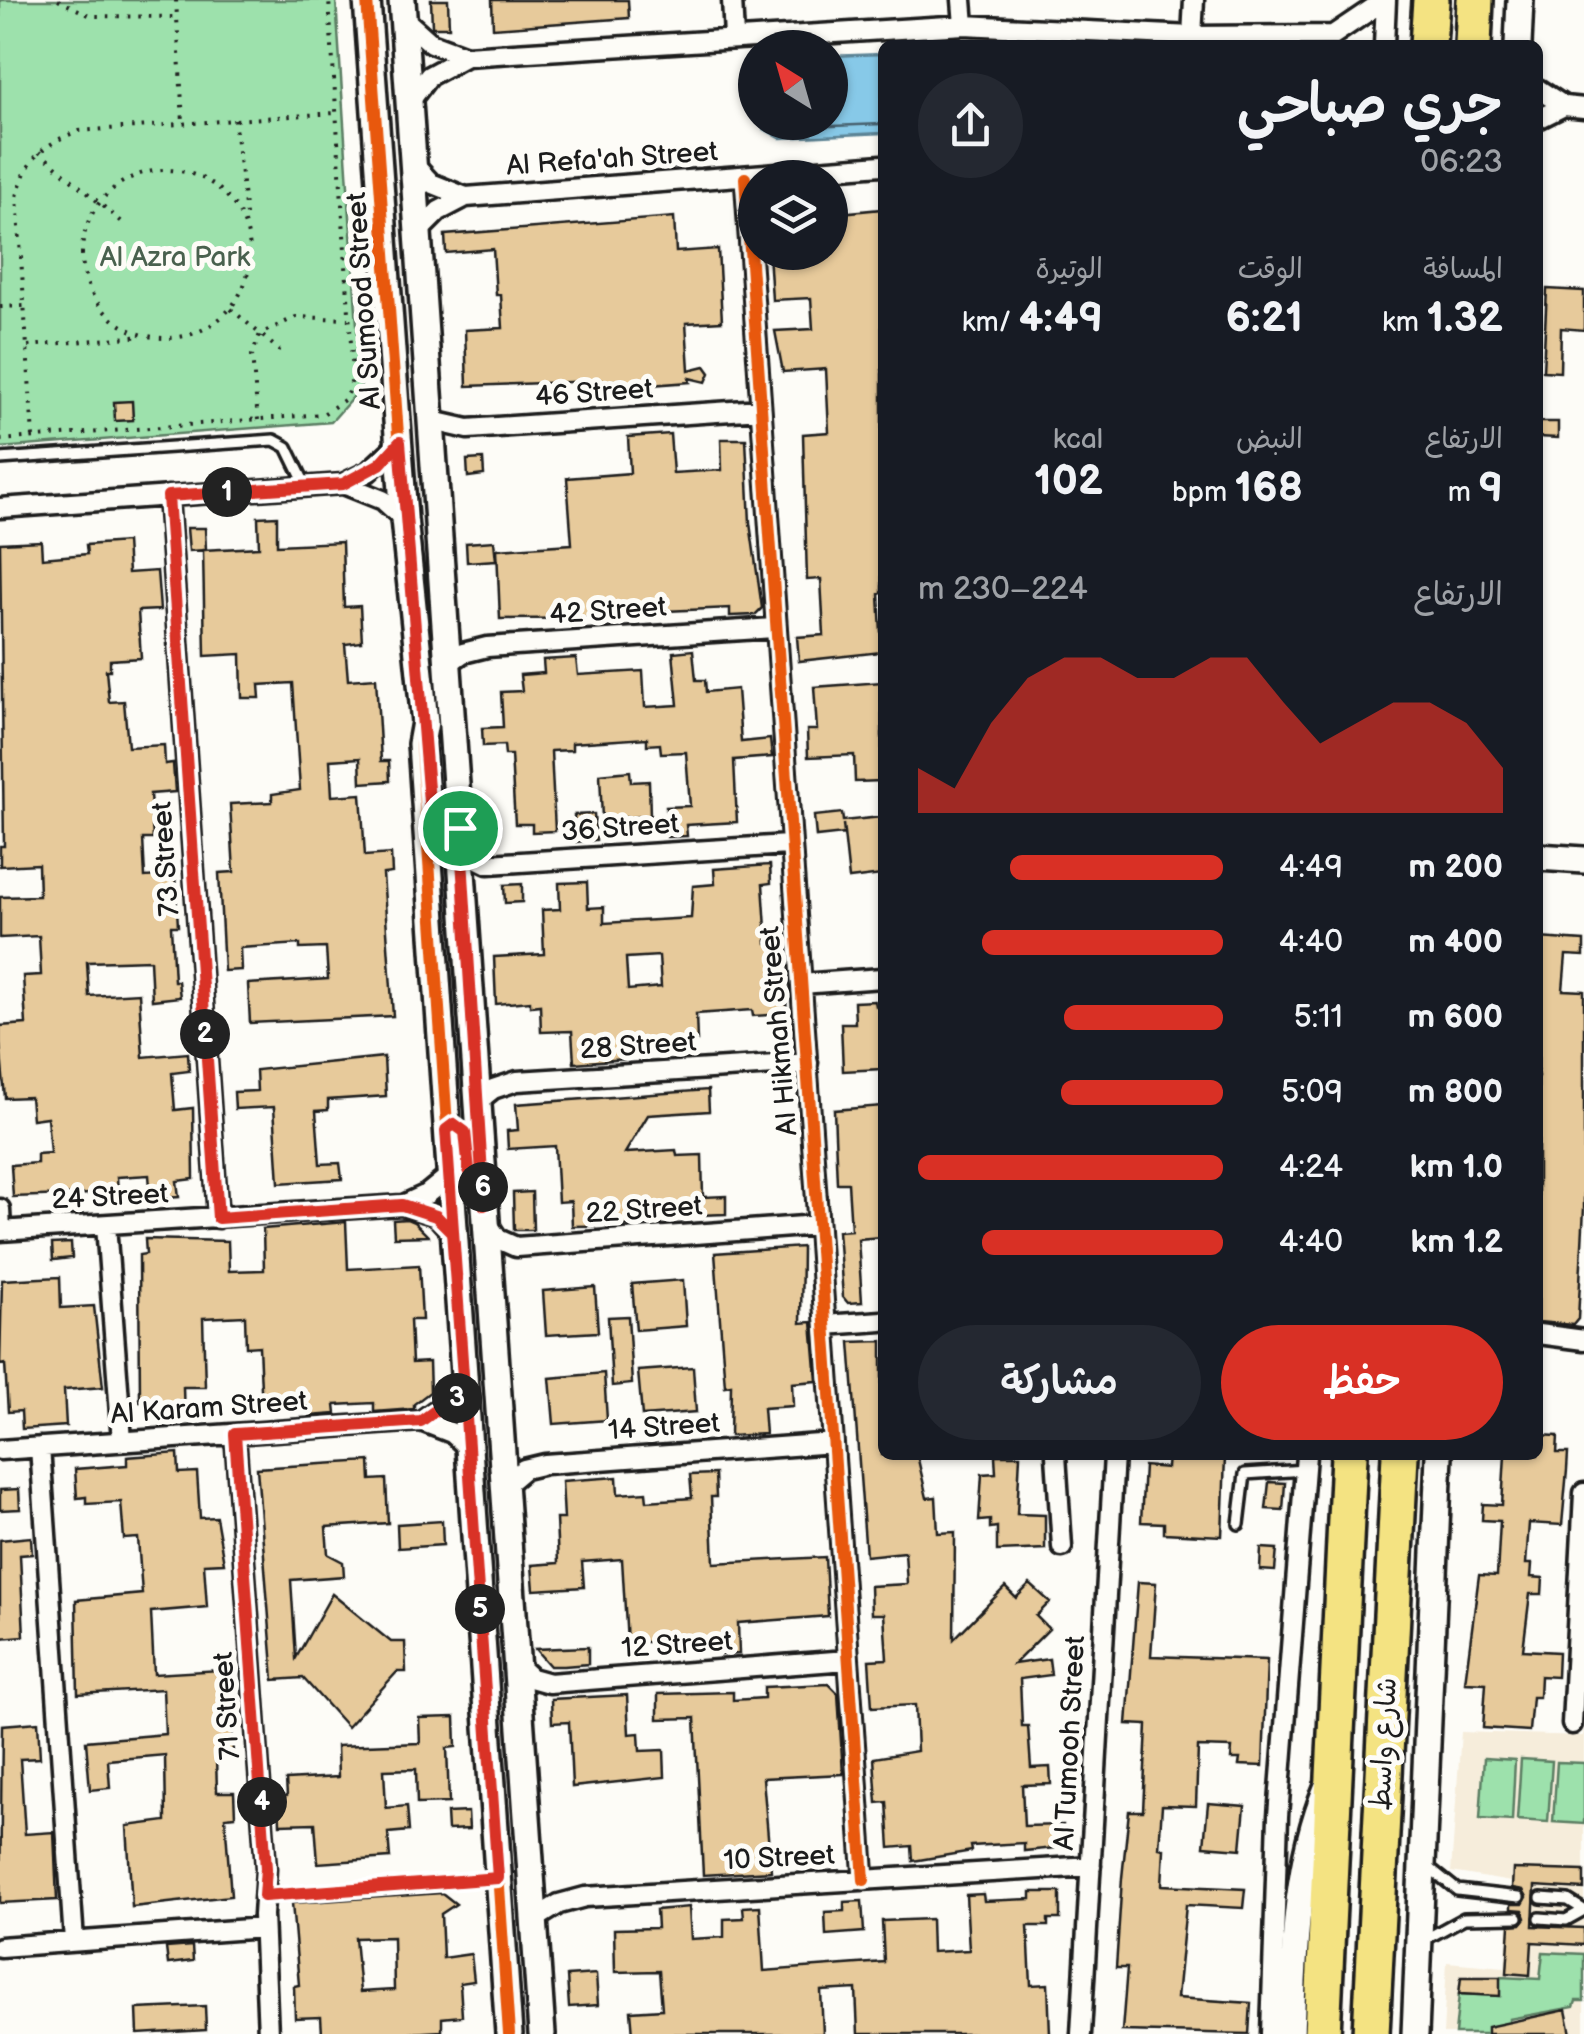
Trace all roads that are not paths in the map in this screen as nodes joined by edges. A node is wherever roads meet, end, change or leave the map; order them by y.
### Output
1 (367, 0) edge
2 (732, 0) edge
3 (962, 0) edge
4 (1194, 0) edge
5 (1386, 0) edge
6 (1430, 0) edge
7 (1475, 0) edge
8 (1520, 0) edge
9 (403, 9) edge
10 (964, 26) junction
11 (1332, 35) junction
12 (1192, 36) junction
13 (734, 38) junction
14 (1342, 40) edge
15 (1384, 40) edge
16 (1428, 40) edge
17 (1472, 40) edge
18 (1518, 40) edge
19 (466, 56) junction
20 (1543, 92) edge
21 (410, 102) junction
22 (1564, 106) junction
23 (1584, 108) edge
24 (1543, 116) edge
25 (414, 164) junction
26 (878, 166) edge
27 (848, 169) edge
28 (738, 178) edge
29 (466, 196) junction
30 (418, 232) junction
31 (750, 270) edge
32 (760, 410) junction
33 (433, 421) junction
34 (400, 442) junction
35 (0, 460) edge
36 (343, 484) junction
37 (307, 487) junction
38 (168, 496) junction
39 (0, 508) edge
40 (404, 518) junction
41 (774, 628) junction
42 (449, 663) junction
43 (424, 722) junction
44 (460, 839) junction
45 (788, 845) junction
46 (1543, 857) edge
47 (1584, 860) edge
48 (878, 978) edge
49 (801, 984) junction
50 (808, 1063) junction
51 (478, 1101) junction
52 (446, 1130) junction
53 (448, 1176) junction
54 (402, 1205) junction
55 (0, 1210) edge
56 (485, 1212) junction
57 (218, 1218) junction
58 (818, 1225) junction
59 (106, 1226) junction
60 (1, 1231) edge
61 (452, 1232) junction
62 (878, 1321) edge
63 (825, 1325) junction
64 (1543, 1335) edge
65 (1584, 1340) edge
66 (464, 1390) junction
67 (421, 1421) junction
68 (235, 1434) junction
69 (122, 1442) junction
70 (833, 1443) junction
71 (40, 1447) junction
72 (468, 1448) junction
73 (0, 1450) edge
74 (1056, 1460) edge
75 (1114, 1460) edge
76 (1349, 1460) edge
77 (1400, 1460) edge
78 (1439, 1460) edge
79 (1305, 1462) edge
80 (505, 1485) junction
81 (1584, 1493) edge
82 (1239, 1524) dead end
83 (1062, 1547) dead end
84 (847, 1660) junction
85 (518, 1666) junction
86 (1572, 1724) dead end
87 (1330, 1779) junction
88 (1421, 1859) junction
89 (1092, 1866) junction
90 (864, 1880) junction
91 (1498, 1896) junction
92 (1519, 1897) dead end
93 (1541, 1898) dead end
94 (1584, 1910) edge
95 (1496, 1916) junction
96 (1518, 1917) dead end
97 (1540, 1918) dead end
98 (535, 1919) junction
99 (263, 1928) junction
100 (74, 1942) junction
101 (1418, 1944) junction
102 (0, 1946) edge
103 (1372, 1972) junction
104 (268, 2034) edge
105 (509, 2034) edge
106 (542, 2034) edge
107 (1082, 2034) edge
108 (1271, 2034) edge
109 (1292, 2034) edge
110 (1322, 2034) edge
111 (1371, 2034) edge
112 (1390, 2034) edge
113 (1415, 2034) edge

1 - 34 street, Al Sumood Street
2 - 13 street
3 - 10 street
4 - 12 street
5 - 11 street
5 - 15 street
6 - 16 highway
7 - 17 highway
8 - 18 street
9 - 19 street
9 - 21 street
10 - 12 street
10 - 13 street
11 - 12 street
11 - 14 street
13 - 19 street
19 - 21 street
20 - 22 street
21 - 25 street
22 - 23 street
22 - 24 street
25 - 29 street
25 - 30 street
26 - 27 street, Al Refa'ah Street
28 - 29 street, Al Refa'ah Street
29 - 30 street
30 - 33 street
31 - 32 street, Al Hikmah Street
32 - 33 street, 46 Street
32 - 41 street, Al Hikmah Street
33 - 42 street
34 - 36 street
34 - 40 street, Al Sumood Street
35 - 37 lane
36 - 37 street
36 - 40 street
37 - 38 street
38 - 39 street
38 - 57 street, 73 Street
40 - 43 street, Al Sumood Street
41 - 42 street, 42 Street
41 - 45 street, Al Hikmah Street
42 - 44 street
43 - 44 street
43 - 52 street, Al Sumood Street
44 - 45 street, 36 Street
44 - 51 street
45 - 49 street, Al Hikmah Street
46 - 47 street
48 - 49 street
49 - 50 street, Al Hikmah Street
50 - 51 street, 28 Street
50 - 58 street, Al Hikmah Street
51 - 56 street
52 - 53 street, Al Sumood Street
52 - 56 street
53 - 54 street, 24 Street
53 - 61 street, Al Sumood Street
54 - 57 street, 24 Street
54 - 61 street, 24 Street
55 - 60 street
56 - 58 street, 22 Street
56 - 80 street
57 - 59 street, 24 Street
58 - 63 street, Al Hikmah Street
59 - 60 street, 24 Street
59 - 69 street
61 - 66 street, Al Sumood Street
62 - 63 street
63 - 70 street, Al Hikmah Street
64 - 65 street
66 - 67 street
66 - 72 street, Al Sumood Street
67 - 68 street, Al Karam Street
67 - 72 street
68 - 69 street, Al Karam Street
68 - 99 street, 71 Street
69 - 71 street, Al Karam Street
70 - 80 street, 14 Street
70 - 84 street, Al Hikmah Street
71 - 73 street, Al Karam Street
71 - 100 street
72 - 105 street, Al Sumood Street
74 - 83 street
75 - 89 street, Al Tumooh Street
76 - 87 highway, شارع واسط
77 - 103 highway, شارع واسط
78 - 88 street
79 - 82 lane
79 - 108 street
80 - 85 street
81 - 86 street
84 - 85 street, 12 Street
84 - 90 street, Al Hikmah Street
85 - 98 street
87 - 109 street
87 - 110 highway, شارع واسط
88 - 91 lane
88 - 101 street
89 - 90 street, 10 Street
89 - 107 street, Al Tumooh Street
90 - 98 street, 10 Street
91 - 92 lane
91 - 95 lane
93 - 94 lane
94 - 97 lane
95 - 96 lane
95 - 101 lane
98 - 106 street
99 - 100 street
99 - 104 street, 71 Street
100 - 102 street
101 - 113 street
103 - 111 highway, شارع واسط
103 - 112 street

